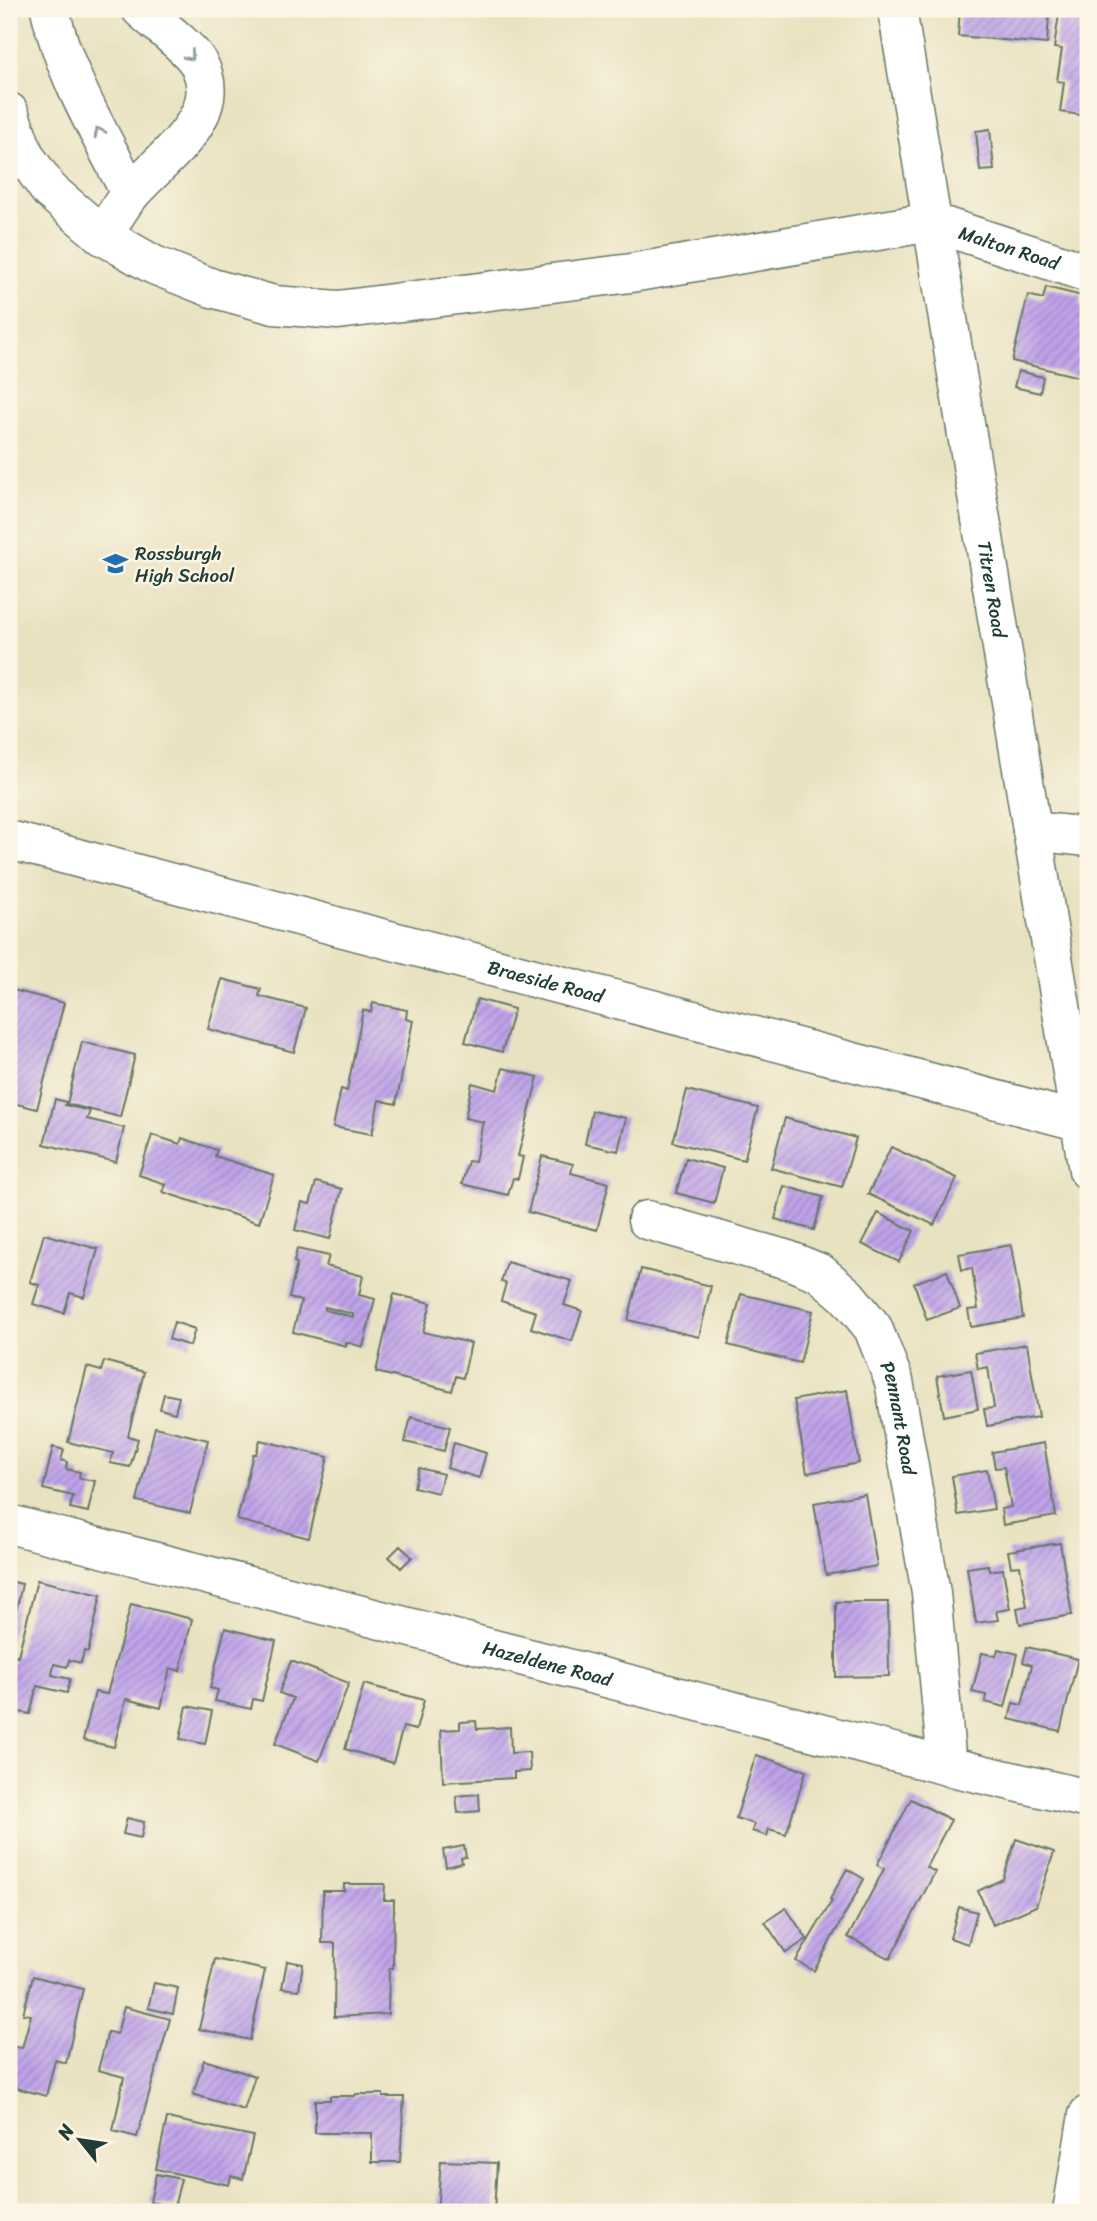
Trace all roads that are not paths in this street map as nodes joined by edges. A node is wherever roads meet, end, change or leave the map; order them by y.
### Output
1 (50, 9) edge
2 (141, 9) edge
3 (897, 9) edge
4 (9, 112) edge
5 (130, 193) junction
6 (931, 222) junction
7 (103, 236) junction
8 (1088, 273) edge
9 (1032, 831) junction
10 (1088, 837) edge
11 (19, 838) edge
12 (1081, 1122) junction
13 (1088, 1170) edge
14 (647, 1220) dead end
15 (9, 1524) edge
16 (947, 1766) junction
17 (1088, 1799) edge
18 (1088, 2115) edge
19 (1072, 2212) edge

5 -> 1 street
2 -> 5 street
3 - 6 street, Titren Road
4 - 7 street
5 - 7 street
6 - 7 street
6 - 8 street, Malton Road
6 - 9 street, Titren Road
9 - 10 street
9 - 12 street, Titren Road
11 - 12 street, Braeside Road
12 - 13 street, Titren Road
14 - 16 street, Pennant Road
15 - 16 street, Hazeldene Road
16 - 17 street, Hazeldene Road
18 - 19 street

